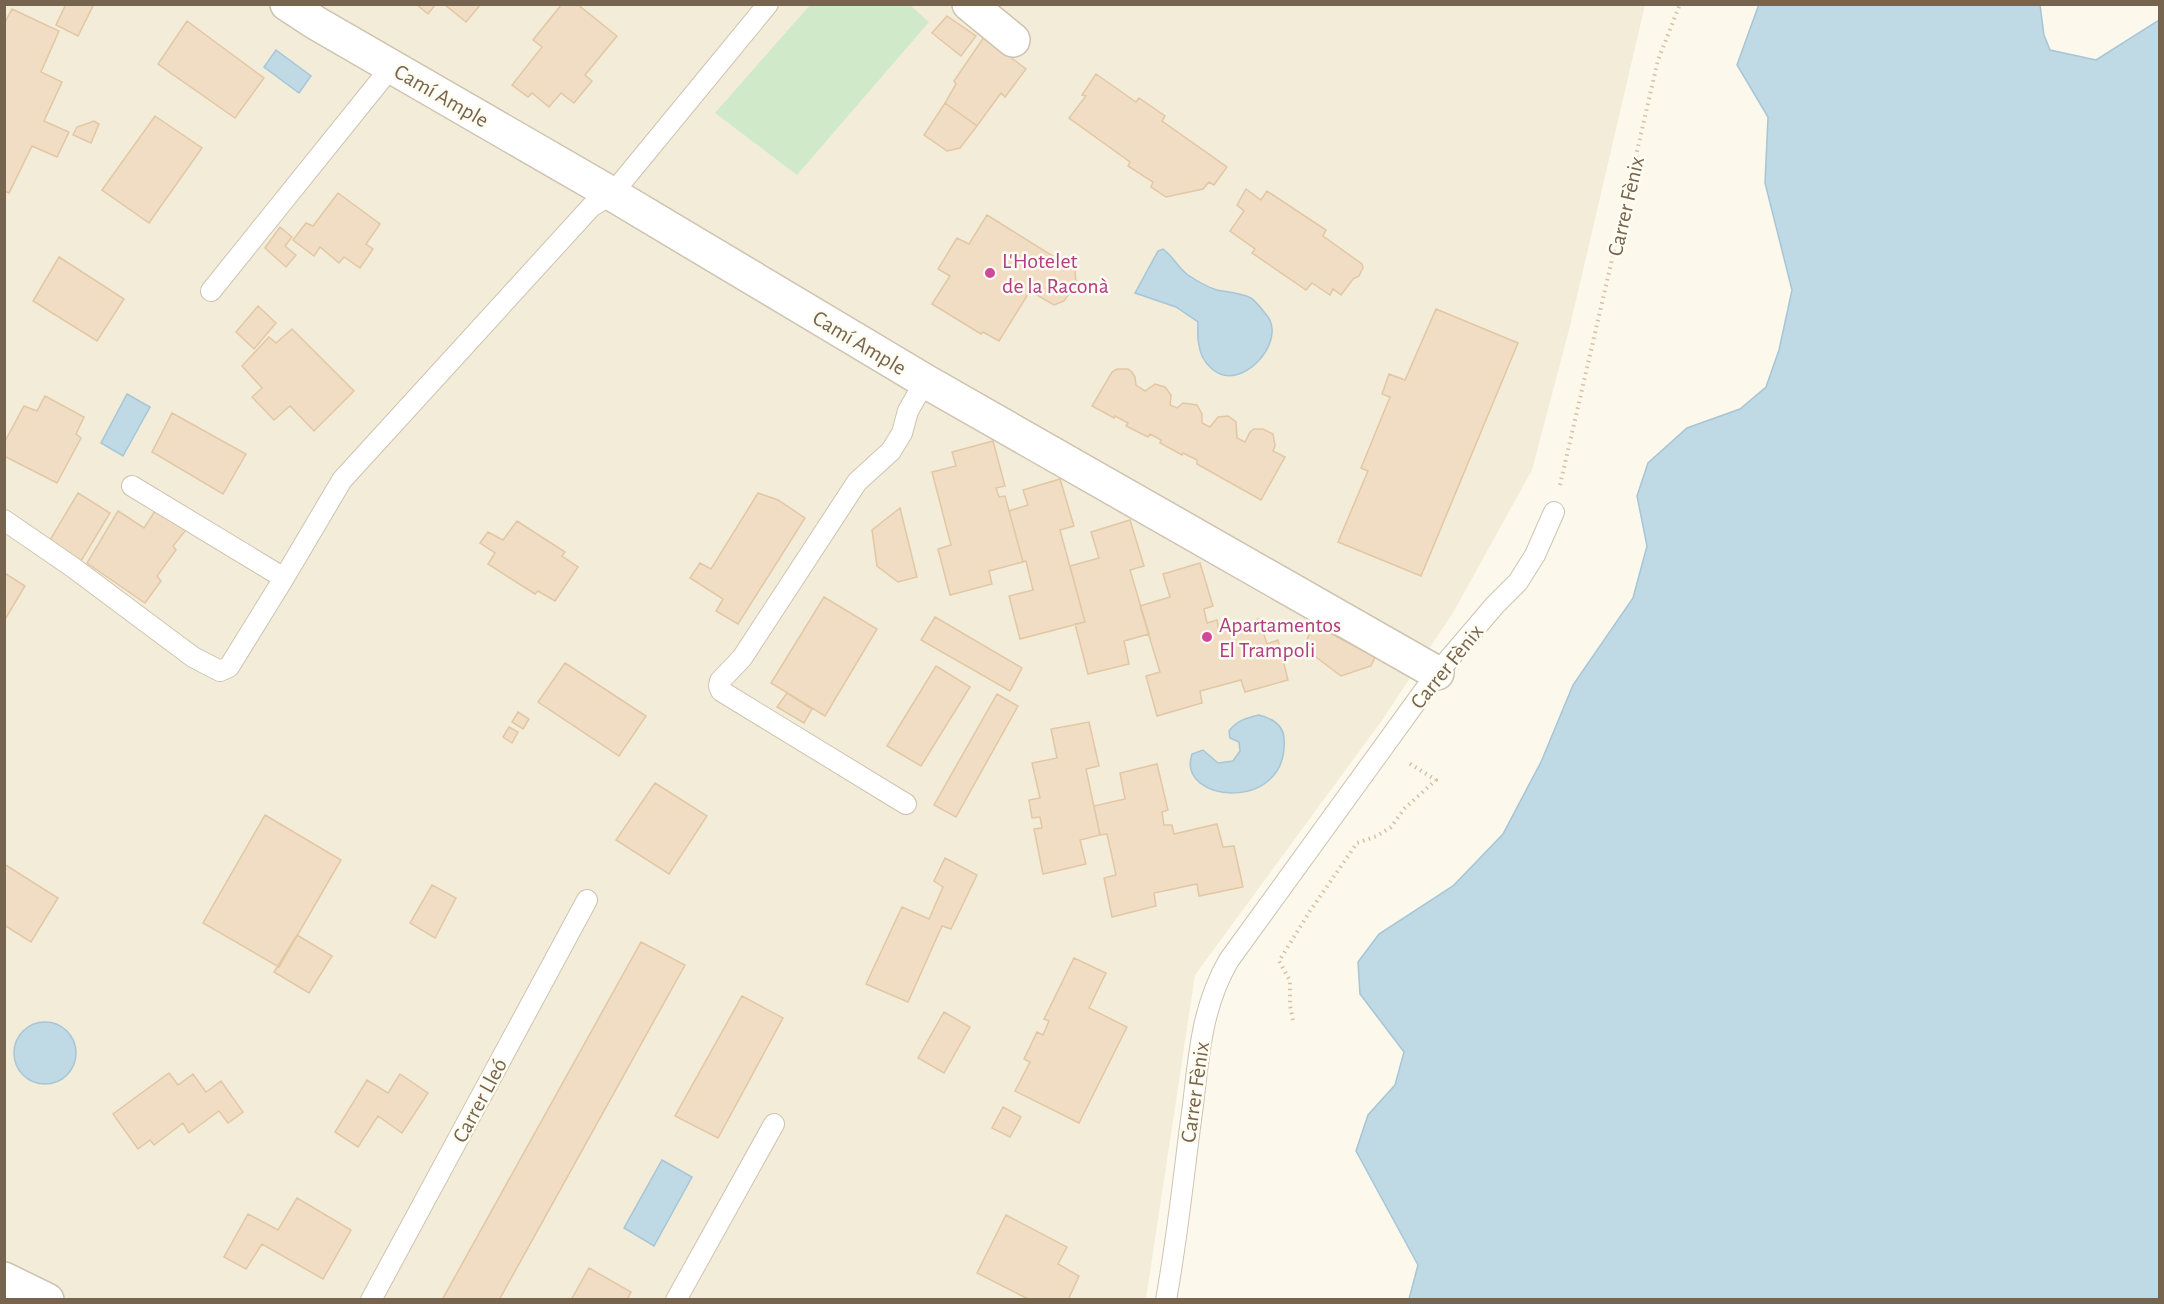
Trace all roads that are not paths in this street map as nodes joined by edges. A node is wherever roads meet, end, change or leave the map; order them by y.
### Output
1 (287, 4) edge
2 (768, 4) edge
3 (969, 4) edge
4 (1013, 40) dead end
5 (392, 66) junction
6 (612, 194) junction
7 (211, 291) dead end
8 (925, 381) junction
9 (132, 486) dead end
10 (1554, 512) road end
11 (4, 520) edge
12 (284, 578) junction
13 (1437, 673) junction
14 (906, 804) dead end
15 (587, 900) dead end
16 (774, 1124) dead end
17 (4, 1280) edge
18 (47, 1299) edge
19 (371, 1299) edge
20 (676, 1299) edge
21 (1166, 1299) edge

1 - 5 street, Camí Ample
2 - 6 lane
3 - 4 street
5 - 6 street, Camí Ample
5 - 7 lane
6 - 8 street, Camí Ample
6 - 12 lane
8 - 13 street, Camí Ample
8 - 14 lane
9 - 12 lane
10 - 13 lane, Carrer Fènix
11 - 12 lane
13 - 21 lane, Carrer Fènix
15 - 19 lane, Carrer Lleó
16 - 20 lane
17 - 18 street

